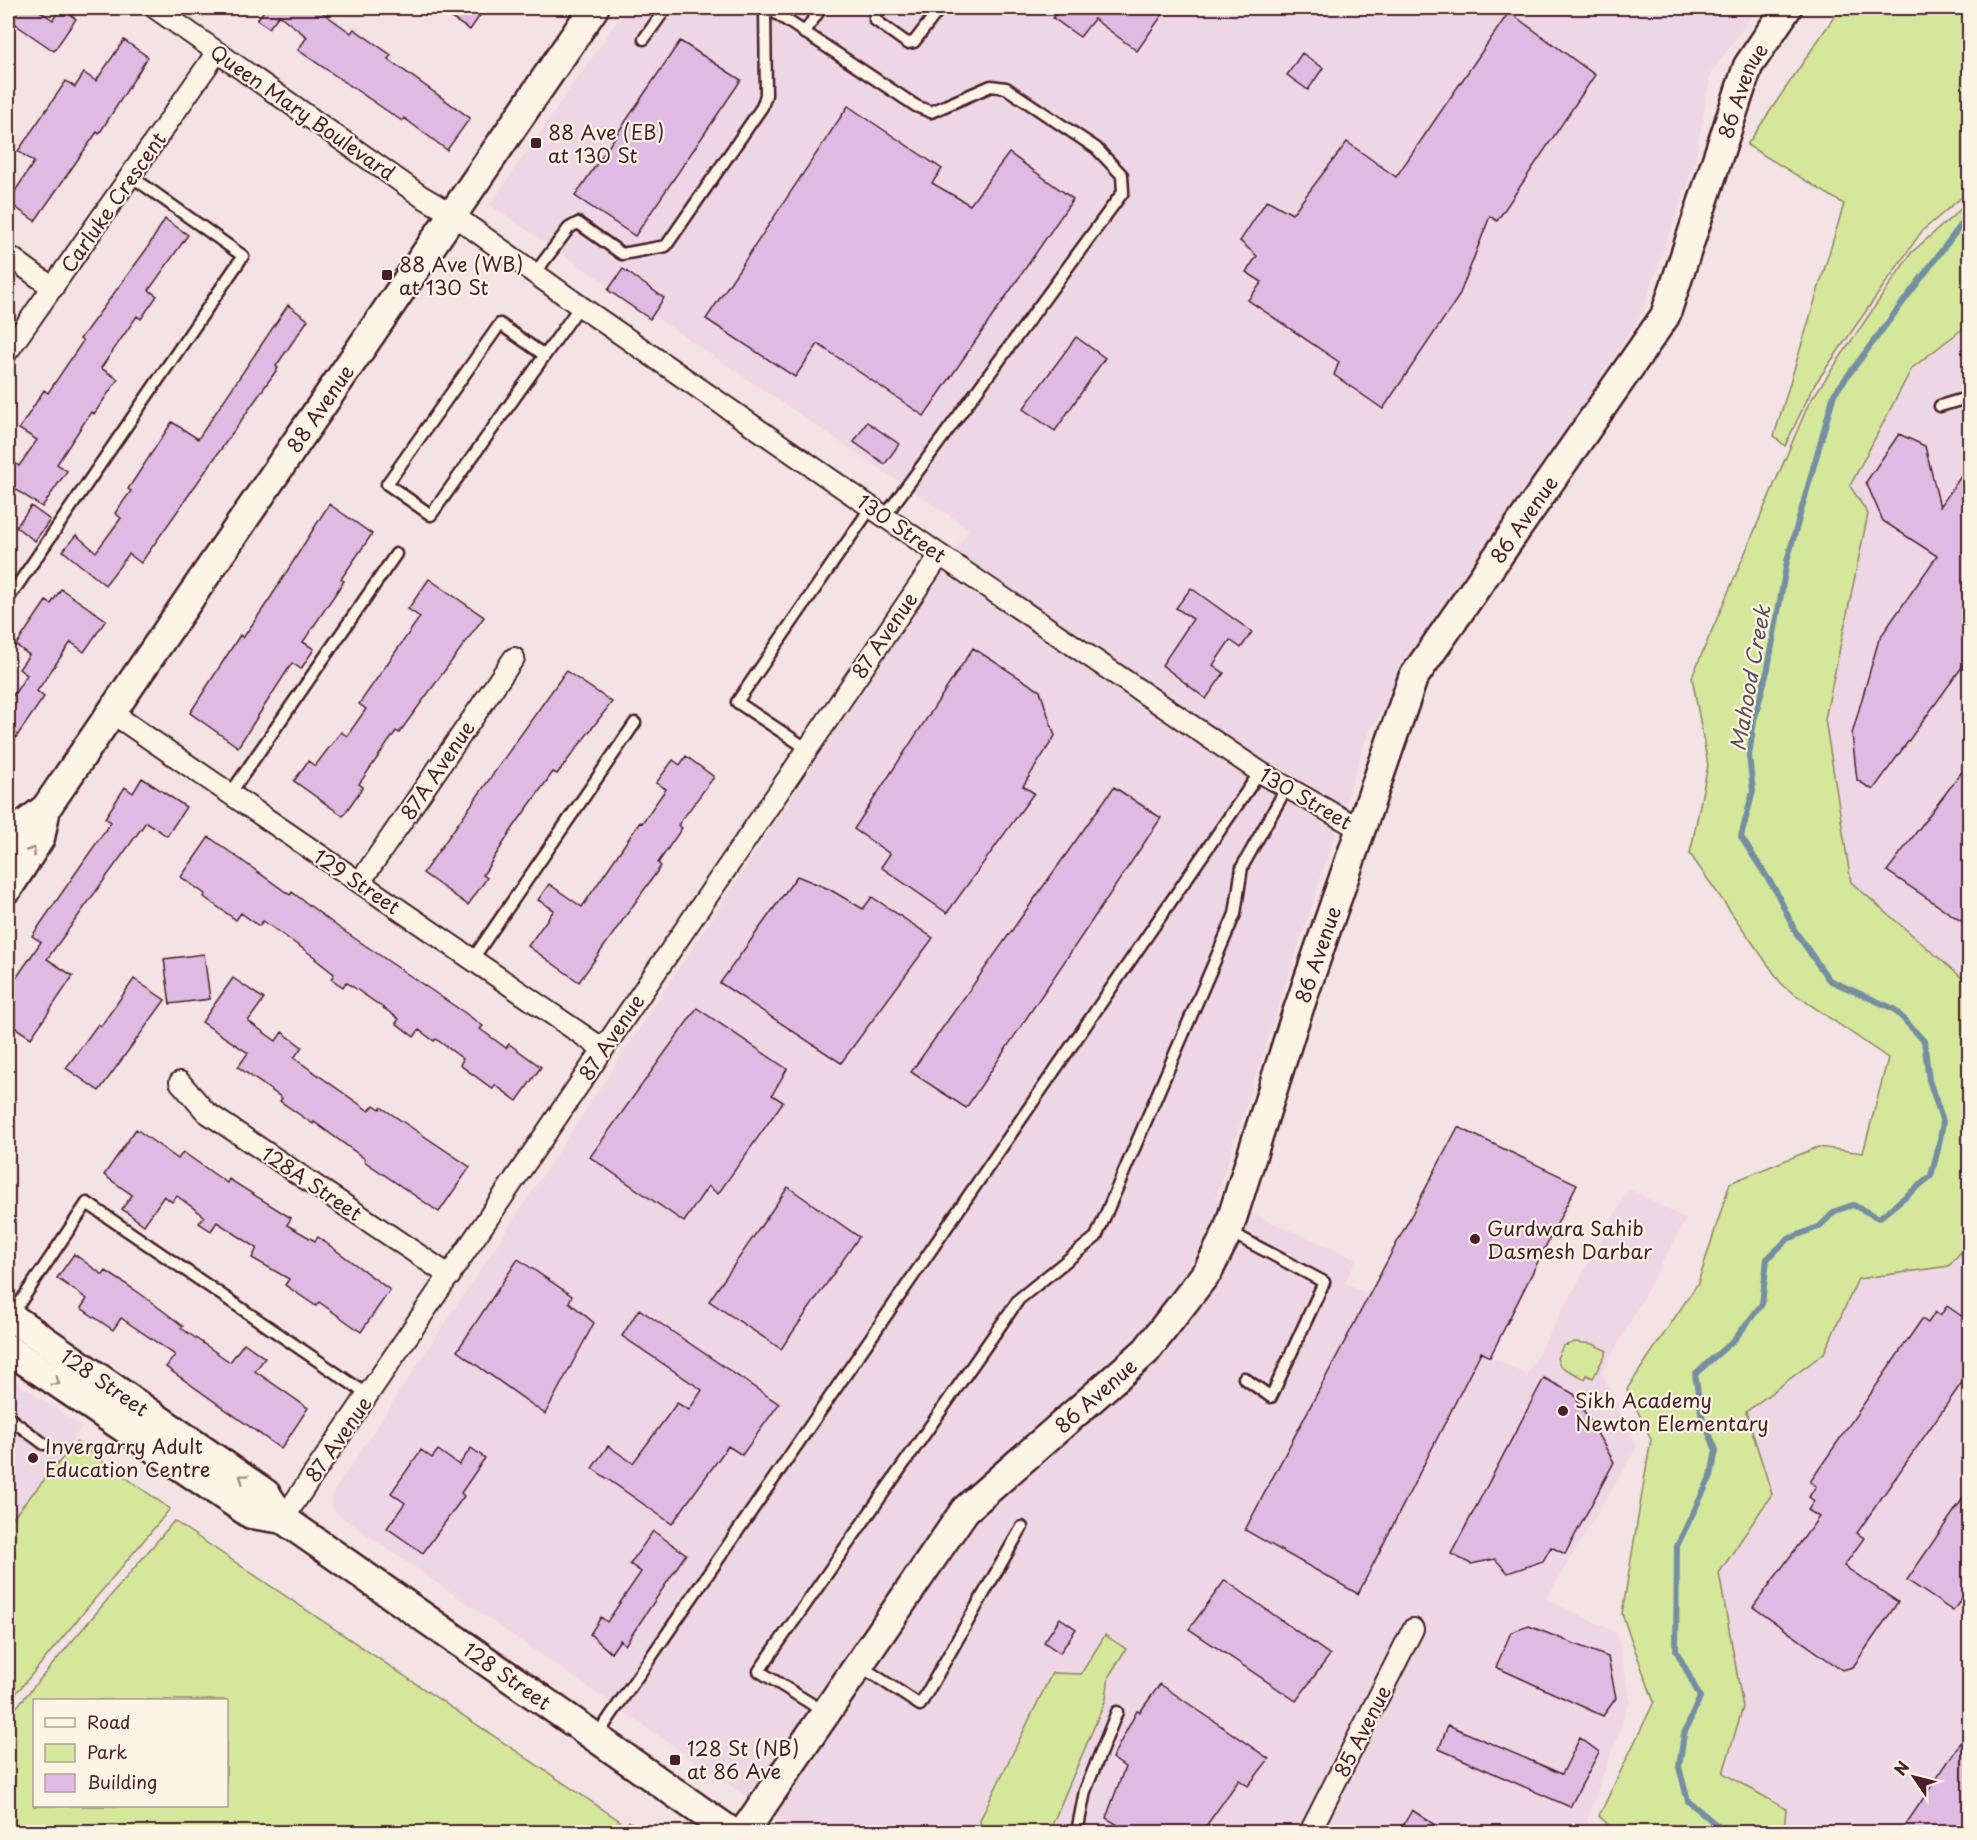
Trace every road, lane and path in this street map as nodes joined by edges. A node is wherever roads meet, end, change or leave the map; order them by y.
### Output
1 (154, 8) edge
2 (594, 8) edge
3 (666, 8) edge
4 (766, 8) edge
5 (821, 8) edge
6 (880, 8) edge
7 (940, 8) edge
8 (1788, 8) edge
9 (804, 33) junction
10 (644, 39) dead end
11 (217, 52) junction
12 (131, 176) junction
13 (452, 214) junction
14 (8, 255) edge
15 (535, 273) junction
16 (53, 288) junction
17 (580, 306) junction
18 (8, 351) edge
19 (544, 355) junction
20 (1970, 397) edge
21 (1940, 406) dead end
22 (878, 511) junction
23 (396, 554) dead end
24 (940, 555) junction
25 (8, 599) edge
26 (514, 658) dead end
27 (112, 713) junction
28 (635, 723) dead end
29 (806, 748) junction
30 (1260, 772) junction
31 (1287, 787) junction
32 (230, 794) junction
33 (46, 808) junction
34 (1360, 829) junction
35 (8, 845) edge
36 (360, 882) junction
37 (8, 888) edge
38 (472, 960) junction
39 (603, 1049) junction
40 (180, 1083) dead end
41 (1228, 1231) junction
42 (450, 1276) junction
43 (9, 1316) edge
44 (13, 1356) edge
45 (1244, 1378) dead end
46 (368, 1395) junction
47 (8, 1418) edge
48 (44, 1444) dead end
49 (283, 1519) junction
50 (1022, 1527) dead end
51 (1413, 1629) dead end
52 (859, 1665) junction
53 (1116, 1712) dead end
54 (826, 1713) junction
55 (596, 1737) junction
56 (731, 1833) edge
57 (744, 1833) edge
58 (1077, 1833) edge
59 (1310, 1833) edge

1 - 11 street, Queen Mary Boulevard
2 - 13 main road, 88 Avenue
3 - 10 lane
4 - 9 lane
4 - 15 lane
5 - 9 lane
6 - 7 lane
8 - 34 main road, 86 Avenue
9 - 22 lane
11 - 12 street, Carluke Crescent
11 - 13 street, Queen Mary Boulevard
12 - 16 street, Carluke Crescent
12 - 25 lane
13 - 15 street, 130 Street
13 - 27 main road, 88 Avenue
14 - 16 street
15 - 17 street, 130 Street
16 - 18 street, Carluke Crescent
17 - 19 lane
17 - 22 street, 130 Street
19 - 19 lane
20 - 21 lane
22 - 24 street, 130 Street
22 - 29 lane
23 - 32 lane
24 - 29 street, 87 Avenue
24 - 30 street, 130 Street
26 - 36 street, 87A Avenue
27 - 32 street, 129 Street
27 - 33 main road, 88 Avenue
28 - 38 lane
29 - 39 street, 87 Avenue
30 - 31 street, 130 Street
30 - 55 lane
31 - 34 street, 130 Street
31 - 54 lane
32 - 36 street, 129 Street
33 - 35 main road, 88 Avenue
37 -> 33 main road, 88 Avenue
34 - 41 main road, 86 Avenue
36 - 38 street, 129 Street
38 - 39 street, 129 Street
39 - 42 street, 87 Avenue
40 - 42 street, 128A Street
41 - 45 lane
41 - 52 main road, 86 Avenue
42 - 46 street, 87 Avenue
43 - 46 lane
49 -> 43 main road, 128 Street
44 -> 49 main road, 128 Street
46 - 49 street, 87 Avenue
47 - 48 lane
49 - 55 main road, 128 Street
50 - 52 lane
51 - 59 street, 85 Avenue
52 - 54 main road, 86 Avenue
53 - 58 lane
54 - 57 main road, 86 Avenue
55 - 56 main road, 128 Street

